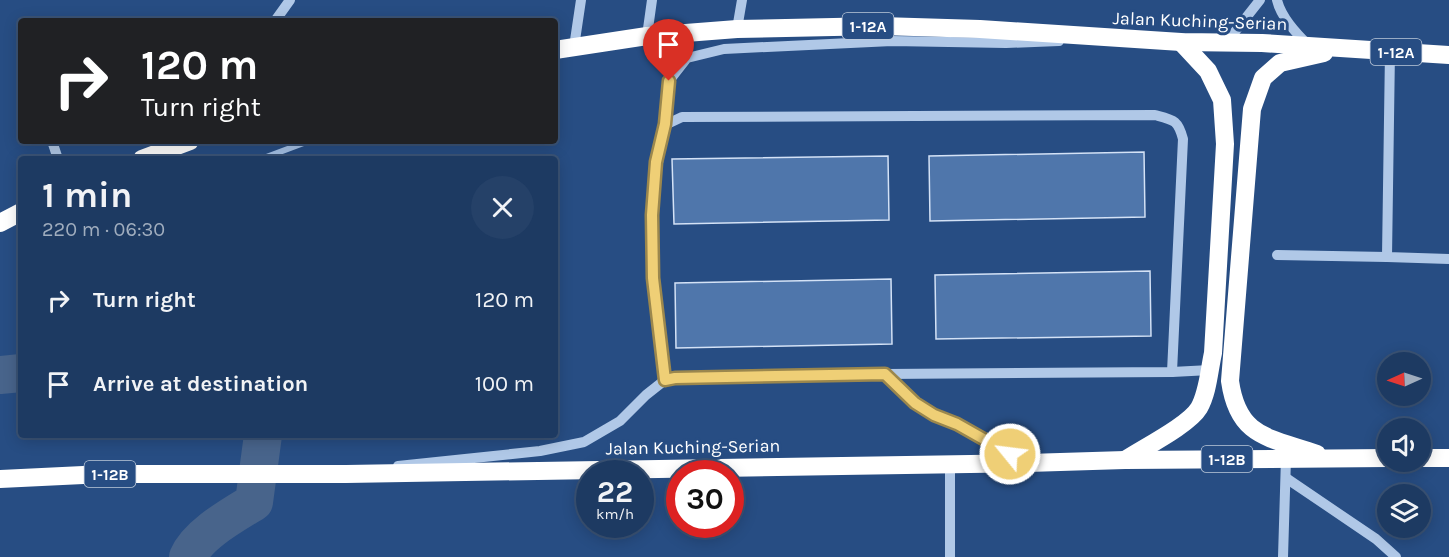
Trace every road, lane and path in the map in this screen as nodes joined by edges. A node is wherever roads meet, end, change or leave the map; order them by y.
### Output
1 (290, 0) edge
2 (581, 0) edge
3 (652, 0) edge
4 (742, 0) edge
5 (1260, 0) edge
6 (1277, 0) edge
7 (277, 18) edge
8 (737, 29) junction
9 (647, 36) junction
10 (1110, 38) junction
11 (1181, 42) junction
12 (1226, 44) junction
13 (1310, 46) junction
14 (574, 47) junction
15 (1343, 48) junction
16 (558, 50) edge
17 (1390, 51) junction
18 (1449, 55) edge
19 (665, 124) junction
20 (182, 144) edge
21 (150, 156) edge
22 (18, 214) edge
23 (0, 223) edge
24 (1276, 255) dead end
25 (1387, 257) junction
26 (1449, 259) edge
27 (1210, 370) junction
28 (1172, 372) junction
29 (885, 374) junction
30 (665, 380) junction
31 (1286, 458) junction
32 (1329, 458) junction
33 (1377, 458) edge
34 (1431, 458) edge
35 (1449, 458) edge
36 (1125, 460) junction
37 (950, 464) junction
38 (1028, 464) junction
39 (346, 474) junction
40 (1286, 478) junction
41 (0, 480) edge
42 (950, 557) edge
43 (1283, 557) edge
44 (1396, 557) edge

1 - 7 street
2 - 14 street
3 - 9 street
4 - 8 street
5 - 12 street
6 - 13 street
8 - 9 highway, Jalan Kuching-Serian / 1-12A
8 - 10 highway, Jalan Kuching-Serian / 1-12A
9 - 14 highway, Jalan Kuching-Serian / 1-12A
10 - 11 highway, Jalan Kuching-Serian / 1-12A
10 - 19 street
11 - 12 highway, Jalan Kuching-Serian / 1-12A
11 - 27 highway
12 - 13 highway, Jalan Kuching-Serian / 1-12A
13 - 15 highway, Jalan Kuching-Serian / 1-12A
14 - 16 highway, Jalan Kuching-Serian / 1-12A
15 - 17 highway, Jalan Kuching-Serian / 1-12A
15 - 32 highway
17 - 18 highway, Jalan Kuching-Serian / 1-12A
17 - 25 street
19 - 28 street
19 - 30 street
20 - 21 highway
22 - 23 highway
24 - 25 street
25 - 26 street
27 - 28 street
27 - 36 highway
28 - 29 street
29 - 30 street
29 - 38 street
30 - 39 street
31 - 32 highway, Jalan Kuching-Serian / 1-12B
31 - 36 highway, Jalan Kuching-Serian / 1-12B
31 - 40 street
32 - 33 highway, Jalan Kuching-Serian / 1-12B
34 - 35 highway
36 - 38 highway, Jalan Kuching-Serian / 1-12B
37 - 38 highway, Jalan Kuching-Serian / 1-12B
37 - 39 highway, Jalan Kuching-Serian / 1-12B
37 - 42 street
39 - 41 highway, Jalan Kuching-Serian / 1-12B
40 - 43 street
40 - 44 street

